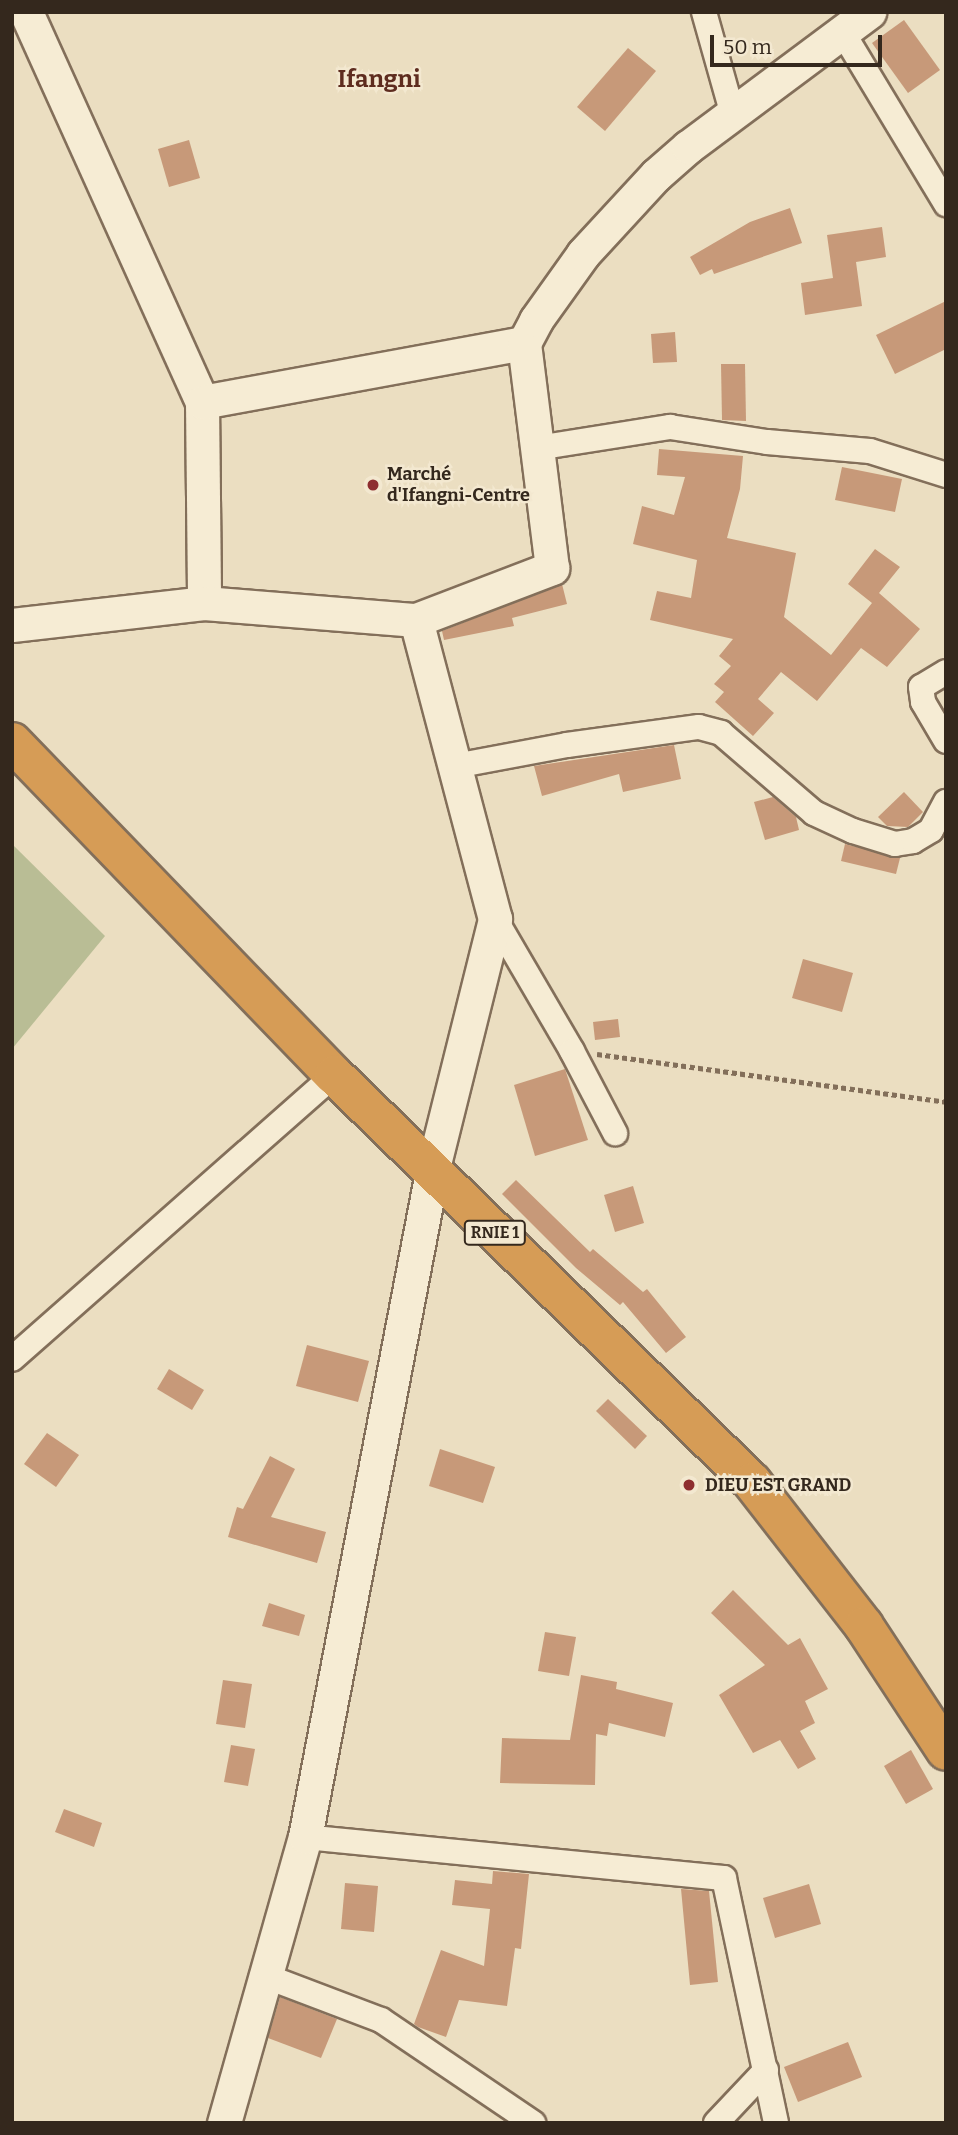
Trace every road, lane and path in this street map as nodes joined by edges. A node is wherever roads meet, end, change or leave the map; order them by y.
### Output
1 (26, 12) edge
2 (704, 12) edge
3 (869, 12) edge
4 (843, 33) junction
5 (733, 115) junction
6 (946, 204) edge
7 (524, 343) junction
8 (202, 402) junction
9 (537, 448) junction
10 (946, 475) edge
11 (204, 603) junction
12 (416, 620) junction
13 (12, 625) edge
14 (946, 672) edge
15 (946, 741) edge
16 (12, 742) edge
17 (455, 766) junction
18 (946, 802) edge
19 (495, 919) junction
20 (572, 1051) junction
21 (334, 1075) junction
22 (946, 1102) edge
23 (615, 1133) dead end
24 (432, 1172) junction
25 (12, 1359) edge
26 (946, 1751) edge
27 (305, 1837) junction
28 (265, 1976) junction
29 (766, 2070) junction
30 (224, 2123) edge
31 (533, 2123) edge
32 (716, 2123) edge
33 (776, 2123) edge

1 - 8 street
2 - 5 street
3 - 4 street
4 - 5 street
4 - 6 street
5 - 7 street
7 - 8 street
7 - 9 street
8 - 11 street
9 - 10 street
9 - 12 street
11 - 12 street
11 - 13 street
12 - 17 street
14 - 15 street
16 - 21 highway, RNIE 1
17 - 18 street
17 - 19 street
19 - 20 street
19 - 24 street
20 - 22 path
20 - 23 street
21 - 24 highway, RNIE 1
21 - 25 street
24 - 26 highway, RNIE 1
24 - 27 street
27 - 28 street
27 - 29 street
28 - 30 street
28 - 31 street
29 - 32 street
29 - 33 street

